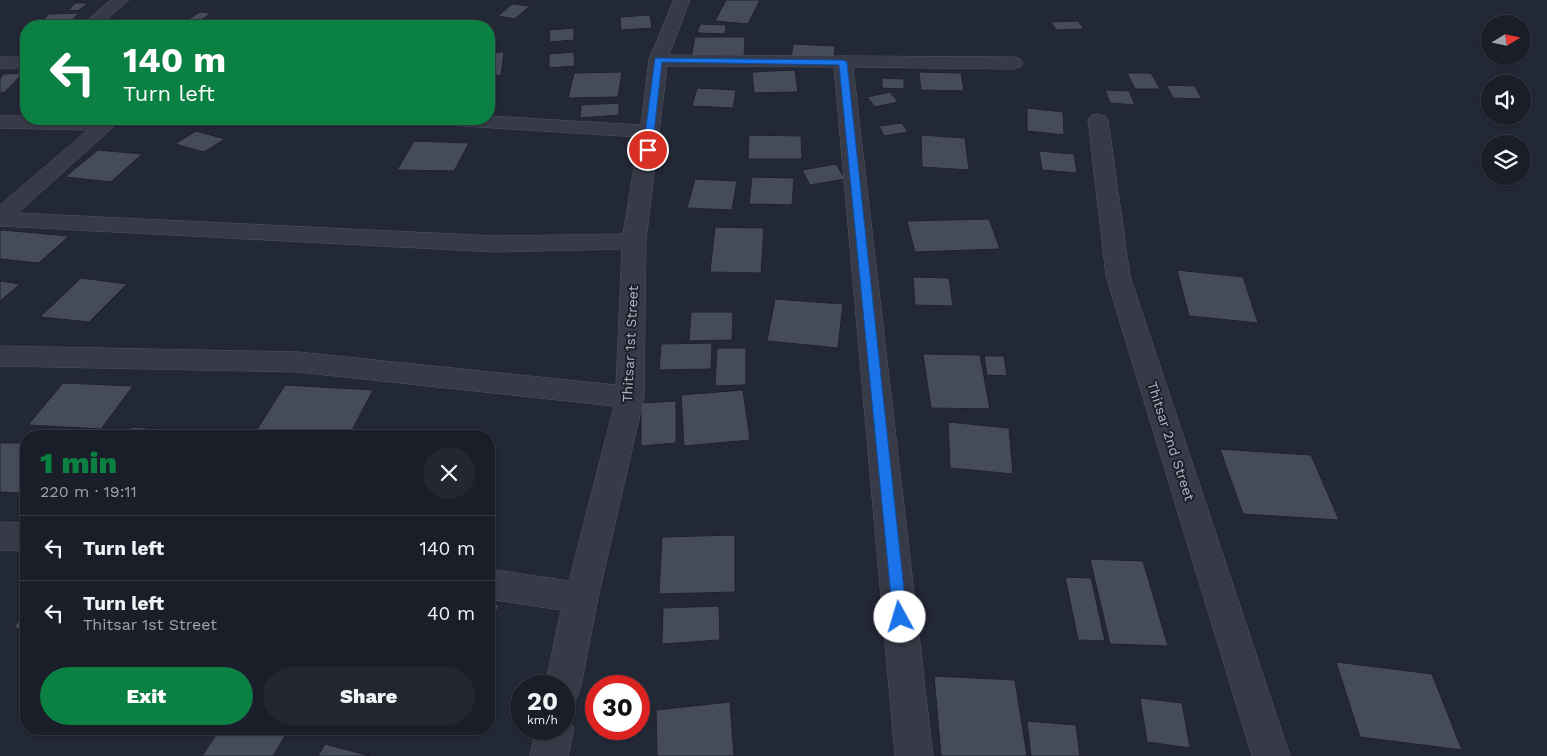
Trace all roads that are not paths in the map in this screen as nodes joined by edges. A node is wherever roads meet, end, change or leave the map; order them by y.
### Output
1 (121, 0) edge
2 (682, 0) edge
3 (96, 20) edge
4 (658, 60) junction
5 (20, 62) edge
6 (843, 62) junction
7 (0, 63) edge
8 (1014, 63) dead end
9 (1098, 120) dead end
10 (0, 122) edge
11 (20, 122) edge
12 (495, 122) edge
13 (105, 125) edge
14 (650, 132) junction
15 (0, 218) edge
16 (634, 241) junction
17 (0, 356) edge
18 (630, 397) junction
19 (0, 536) edge
20 (20, 537) edge
21 (495, 585) edge
22 (581, 598) junction
23 (565, 675) edge
24 (553, 740) edge
25 (549, 756) edge
26 (914, 756) edge
27 (1271, 756) edge

1 - 3 street
2 - 4 street, Thitsar 1st Street
4 - 6 street
4 - 14 street, Thitsar 1st Street
5 - 7 street
6 - 8 street
6 - 26 street
9 - 27 street, Thitsar 2nd Street
10 - 11 street
12 - 14 street
13 - 15 street
14 - 16 street, Thitsar 1st Street
15 - 16 street
16 - 18 street, Thitsar 1st Street
17 - 18 street
18 - 22 street, Thitsar 1st Street
19 - 20 street
21 - 22 street
22 - 23 street, Thitsar 1st Street
24 - 25 street

